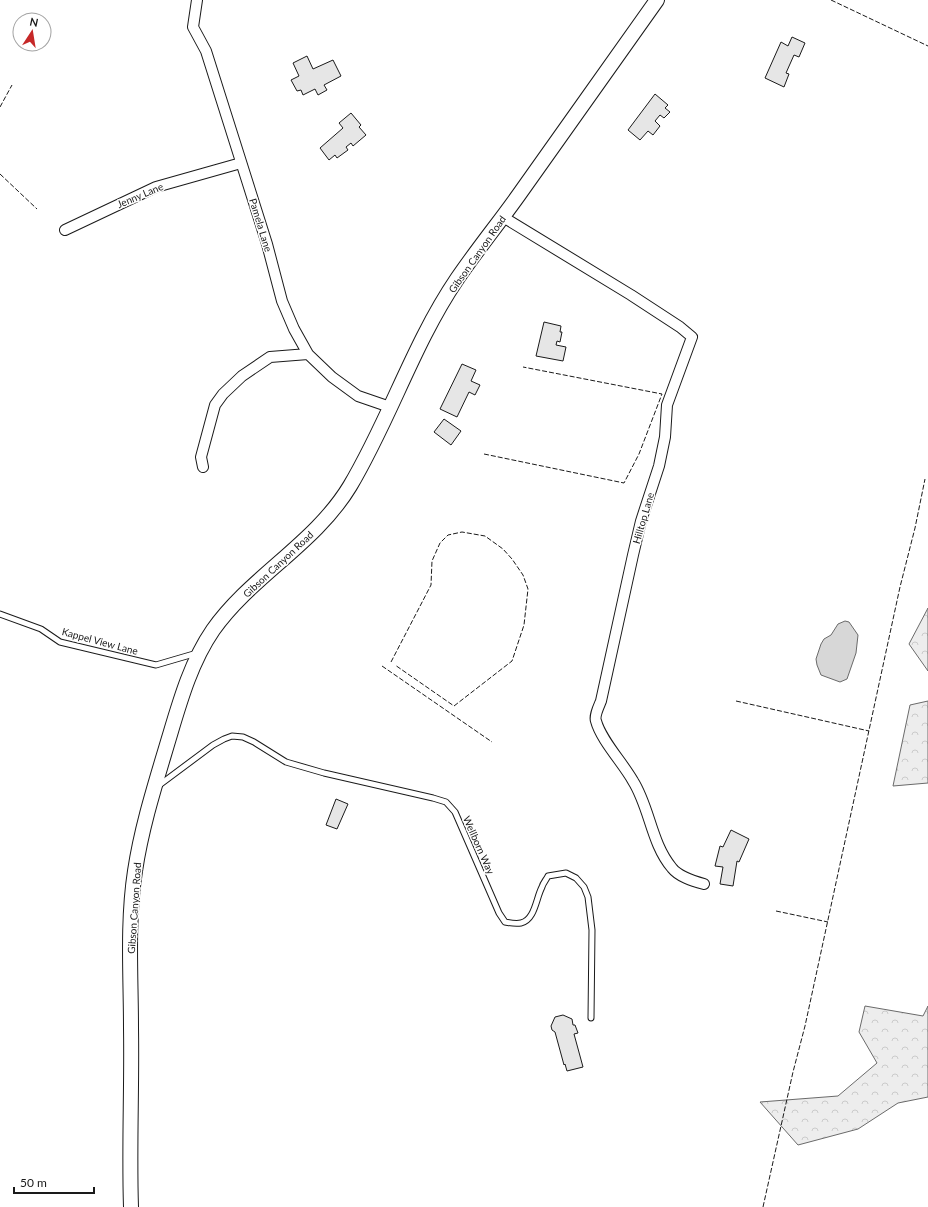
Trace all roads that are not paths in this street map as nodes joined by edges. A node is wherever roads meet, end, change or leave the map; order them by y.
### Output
1 (197, 0) edge
2 (657, 0) edge
3 (241, 163) junction
4 (503, 217) junction
5 (65, 230) dead end
6 (308, 354) junction
7 (390, 407) junction
8 (203, 467) dead end
9 (0, 614) edge
10 (200, 652) junction
11 (154, 789) junction
12 (704, 884) dead end
13 (591, 1018) dead end
14 (131, 1207) edge

1 - 3 street, Pamela Lane
2 - 4 main road, Gibson Canyon Road
3 - 5 street, Jenny Lane
3 - 6 street, Pamela Lane
4 - 7 main road, Gibson Canyon Road
4 - 12 street, Hilltop Lane
6 - 7 street, Pamela Lane
6 - 8 street
7 - 10 main road, Gibson Canyon Road
9 - 10 lane, Kappel View Lane
10 - 11 main road, Gibson Canyon Road
11 - 13 lane, Wellborn Way
11 - 14 main road, Gibson Canyon Road

